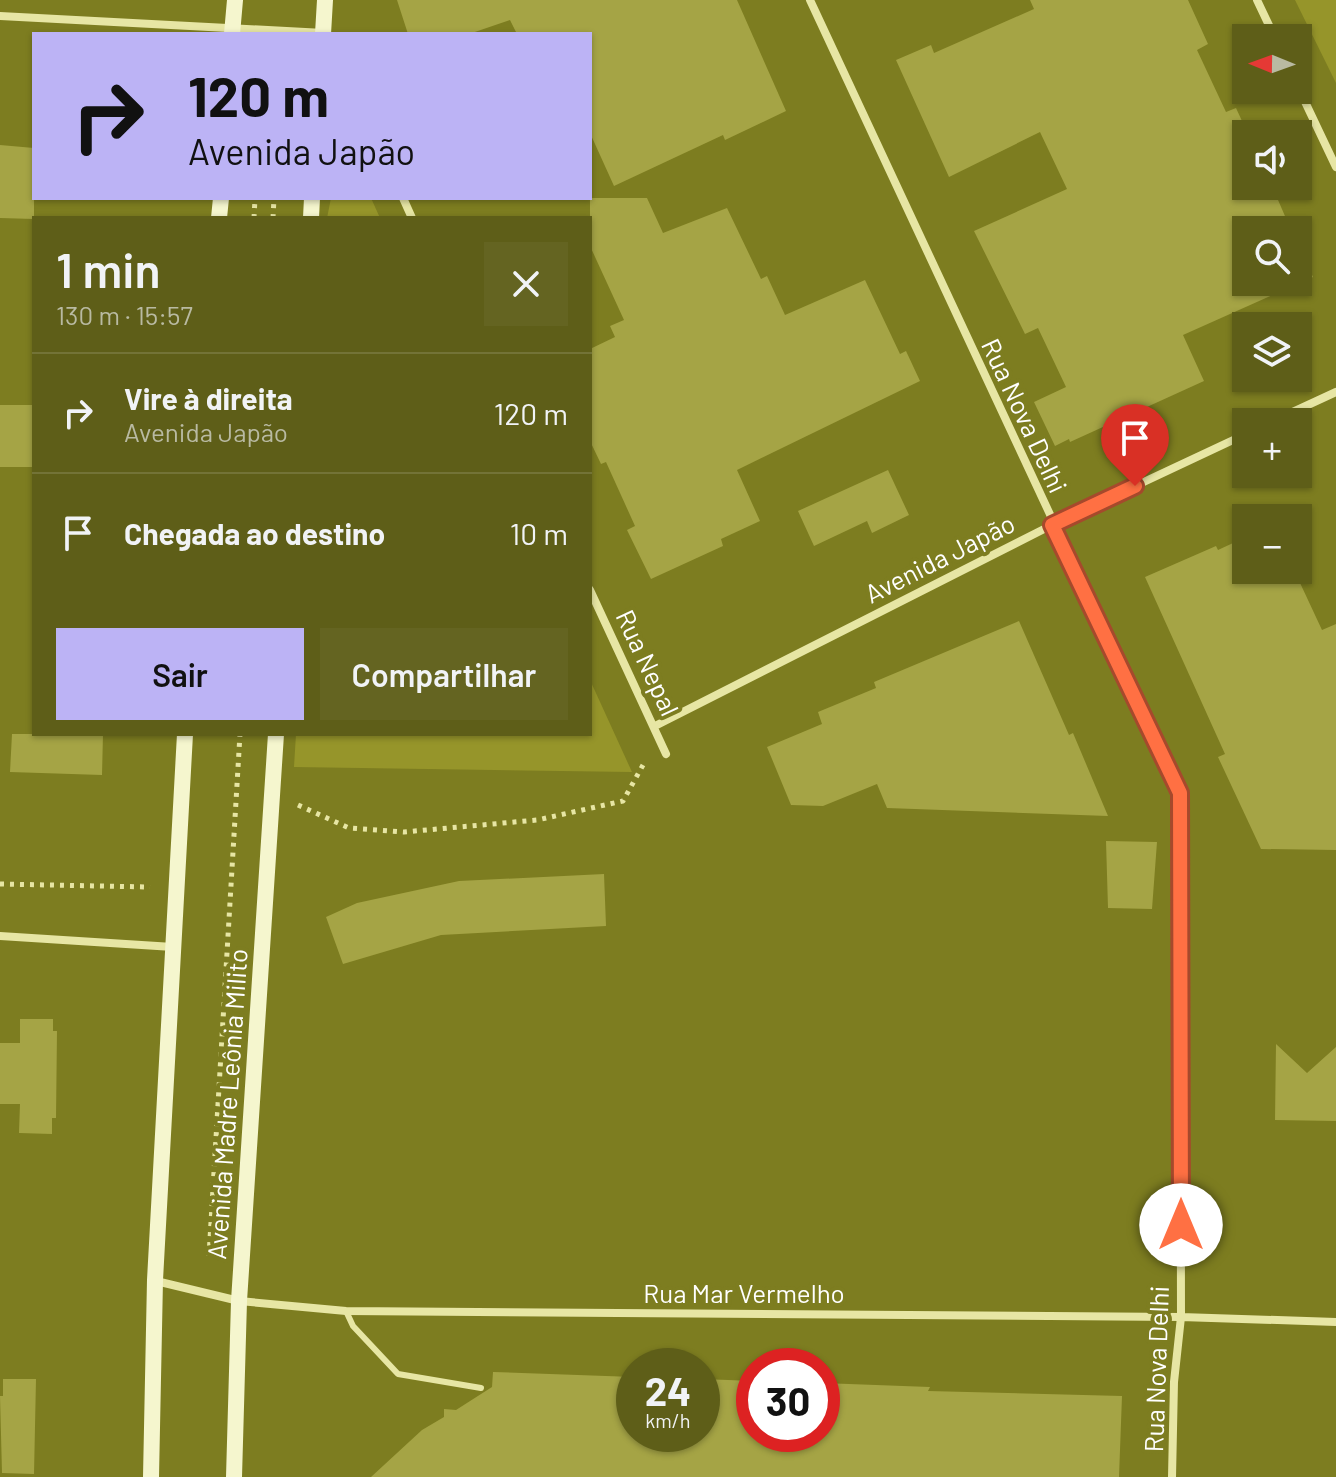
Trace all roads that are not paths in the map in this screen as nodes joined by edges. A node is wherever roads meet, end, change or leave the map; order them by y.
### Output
1 (235, 0) edge
2 (325, 0) edge
3 (810, 0) edge
4 (1257, 0) edge
5 (0, 16) edge
6 (1268, 24) edge
7 (232, 31) edge
8 (263, 32) edge
9 (324, 32) edge
10 (1306, 104) edge
11 (1336, 167) edge
12 (1336, 392) edge
13 (1301, 408) edge
14 (1232, 441) edge
15 (1052, 525) junction
16 (592, 594) edge
17 (655, 726) junction
18 (185, 736) edge
19 (276, 736) edge
20 (666, 754) dead end
21 (0, 936) edge
22 (173, 947) junction
23 (155, 1280) junction
24 (239, 1301) junction
25 (346, 1311) junction
26 (1181, 1317) junction
27 (1336, 1322) edge
28 (481, 1388) dead end
29 (151, 1477) edge
30 (234, 1477) edge
31 (1172, 1477) edge

1 - 7 main road
2 - 9 main road
3 - 15 street, Rua Nova Delhi
4 - 6 street
5 - 7 street
7 - 8 street
10 - 11 street
12 - 13 street
14 - 15 street, Avenida Japão
15 - 17 street, Avenida Japão
15 - 26 street, Rua Nova Delhi
16 - 17 street, Rua Nepal
17 - 20 street, Rua Nepal
18 - 22 main road
19 - 24 main road, Avenida Madre Leônia Milito
21 - 22 street
22 - 23 main road
23 - 24 street, Rua Mar Vermelho
23 - 29 main road
24 - 25 street, Rua Mar Vermelho
24 - 30 main road, Avenida Madre Leônia Milito
25 - 26 street, Rua Mar Vermelho
25 - 28 lane
26 - 27 street, Rua Mar Vermelho
26 - 31 street, Rua Nova Delhi

